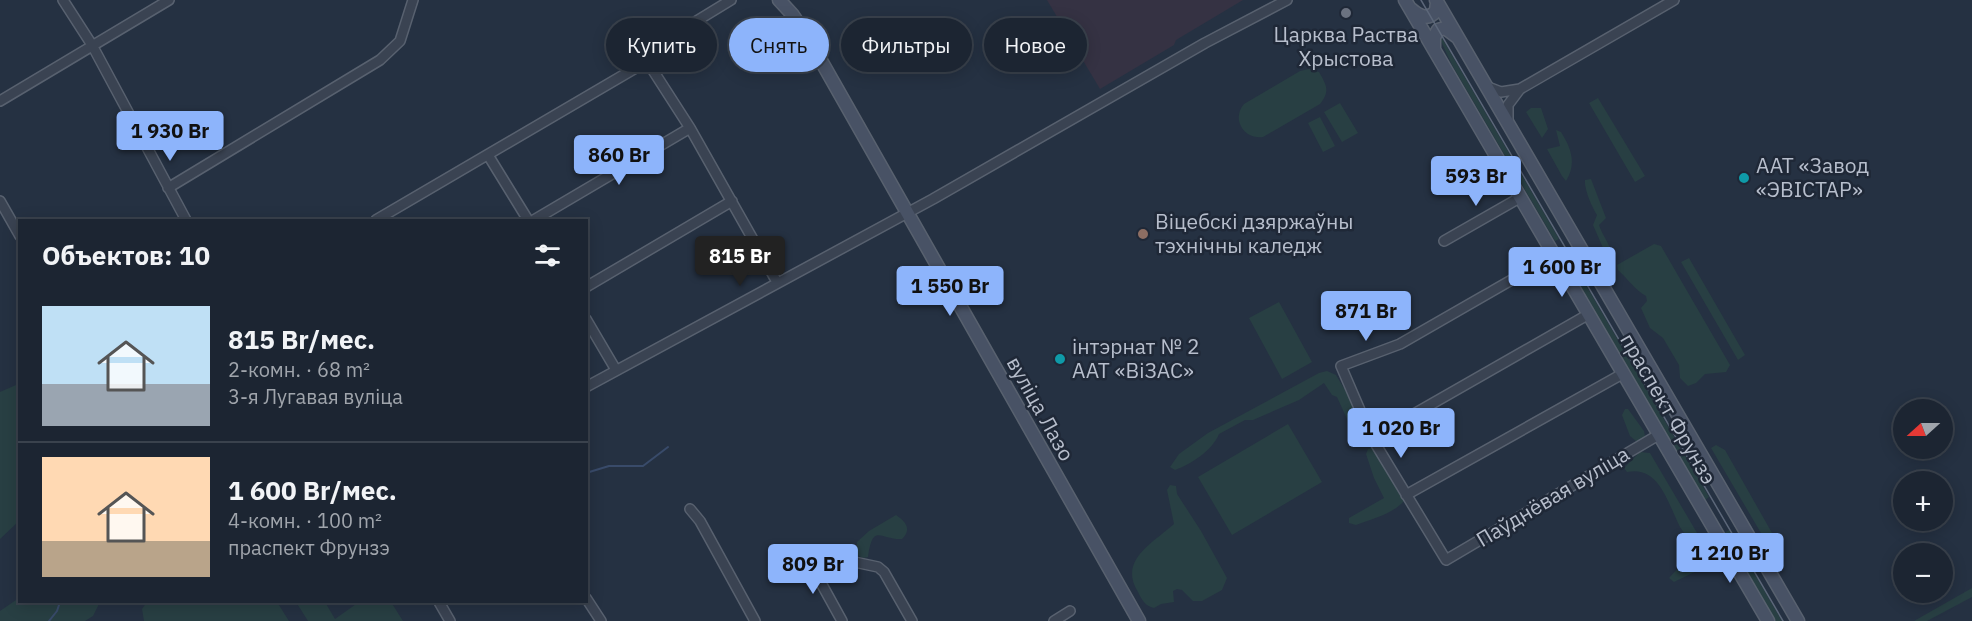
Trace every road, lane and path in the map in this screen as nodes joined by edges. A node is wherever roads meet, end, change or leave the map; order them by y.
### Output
1 (63, 0) edge
2 (169, 0) edge
3 (413, 0) edge
4 (731, 0) edge
5 (779, 0) edge
6 (1287, 0) edge
7 (1674, 0) edge
8 (1437, 1) edge
9 (1408, 4) edge
10 (702, 18) edge
11 (1458, 37) junction
12 (92, 45) junction
13 (1434, 49) junction
14 (629, 72) edge
15 (654, 72) edge
16 (1488, 87) junction
17 (1520, 89) junction
18 (0, 101) edge
19 (1508, 120) junction
20 (690, 128) junction
21 (488, 155) junction
22 (168, 188) junction
23 (1521, 197) junction
24 (0, 201) edge
25 (732, 201) junction
26 (907, 213) junction
27 (185, 219) edge
28 (378, 219) edge
29 (527, 219) edge
30 (536, 219) edge
31 (18, 232) edge
32 (1444, 241) dead end
33 (1555, 255) junction
34 (777, 282) junction
35 (588, 286) edge
36 (1589, 314) junction
37 (588, 322) edge
38 (616, 370) junction
39 (1624, 373) junction
40 (588, 386) edge
41 (1660, 434) junction
42 (1372, 438) junction
43 (1406, 495) junction
44 (690, 509) dead end
45 (588, 601) edge
46 (440, 603) edge
47 (1070, 611) dead end
48 (450, 621) edge
49 (601, 621) edge
50 (755, 621) edge
51 (842, 621) edge
52 (912, 621) edge
53 (1054, 621) edge
54 (1139, 621) edge
55 (1768, 621) edge
56 (1798, 621) edge

1 - 12 street
2 - 12 street
3 - 22 street
4 - 10 street
5 - 26 main road, вуліца Лазо
6 - 26 street
7 - 17 street
8 - 9 main road
8 - 11 main road, праспект Фрунзэ
9 - 13 main road, праспект Фрунзэ
11 - 13 main road
11 - 16 main road, праспект Фрунзэ
12 - 18 street
12 - 22 street
13 - 23 main road, праспект Фрунзэ
14 - 21 street
15 - 20 street
16 - 17 street
16 - 19 main road, праспект Фрунзэ
17 - 19 street
19 - 56 main road, праспект Фрунзэ
20 - 25 street
20 - 30 street
21 - 28 street
21 - 29 street
22 - 27 street
23 - 32 street
23 - 33 main road, праспект Фрунзэ
24 - 31 street
25 - 34 street
25 - 35 street
26 - 34 street
26 - 54 main road, вуліца Лазо
33 - 36 main road, праспект Фрунзэ
33 - 42 street
34 - 38 street
36 - 39 main road, праспект Фрунзэ
36 - 42 street
37 - 38 street
38 - 40 street
39 - 41 main road, праспект Фрунзэ
39 - 43 street
41 - 43 street, Паўднёвая вуліца
41 - 55 main road, праспект Фрунзэ
42 - 43 street
44 - 50 street
45 - 49 street
46 - 48 street
47 - 53 street
51 - 52 street

